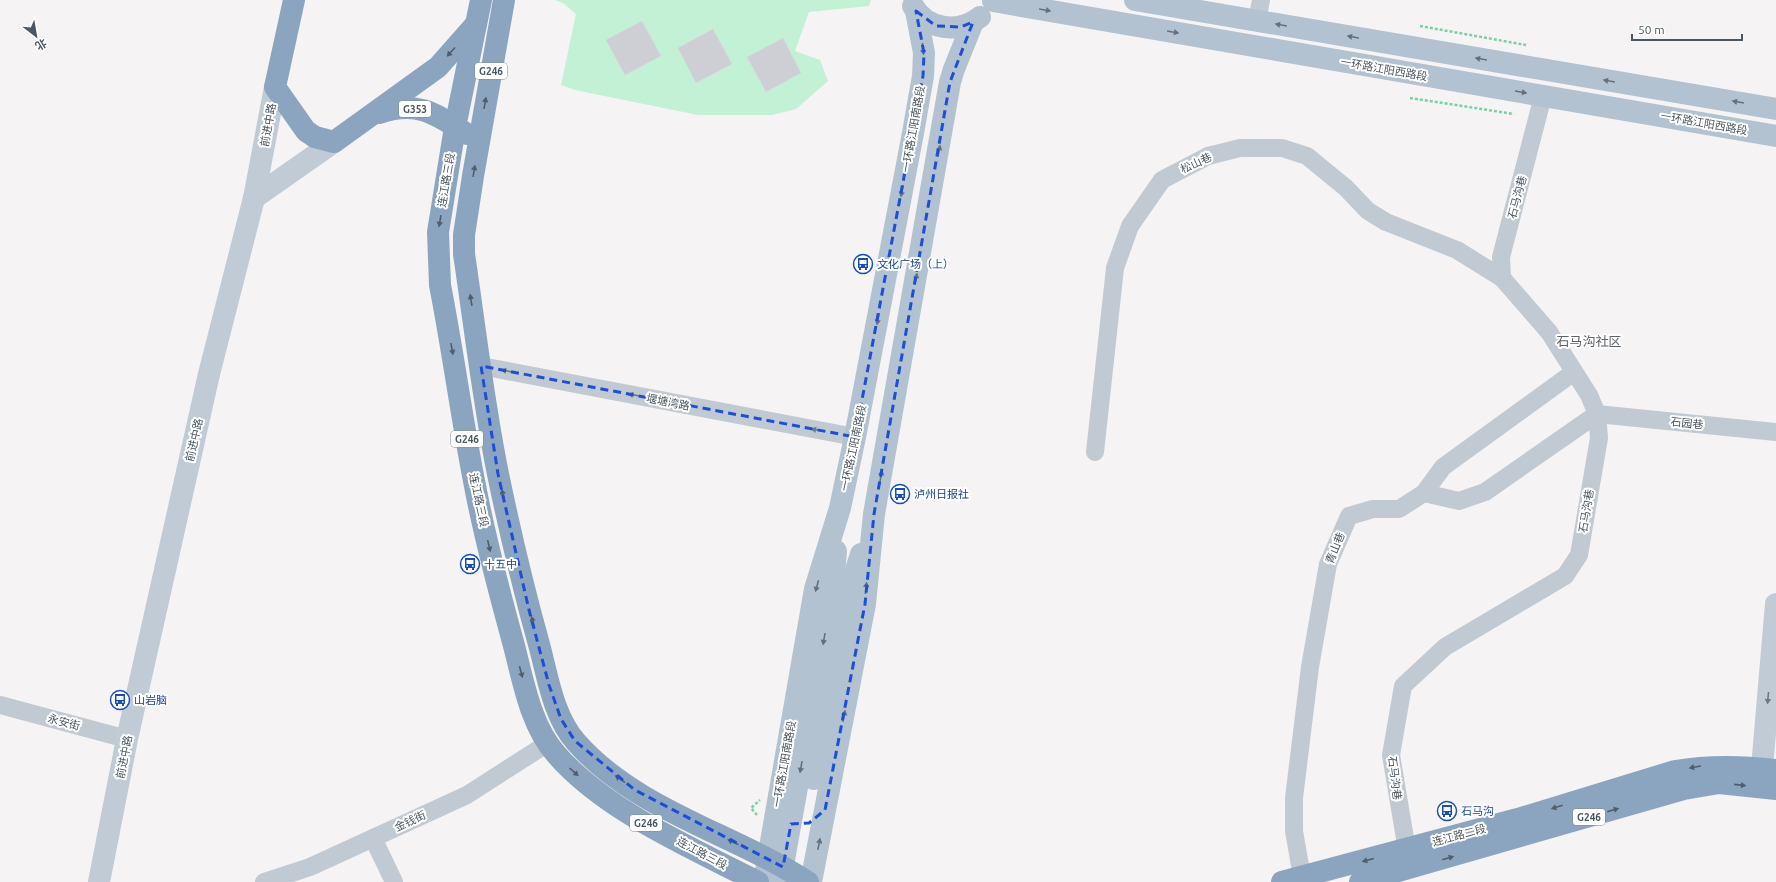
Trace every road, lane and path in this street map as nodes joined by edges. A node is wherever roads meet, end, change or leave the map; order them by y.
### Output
1 (294, 0) edge
2 (481, 0) edge
3 (504, 0) edge
4 (1136, 0) edge
5 (993, 1) edge
6 (913, 5) edge
7 (1259, 10) edge
8 (973, 22) junction
9 (477, 23) junction
10 (1420, 26) dead end
11 (1526, 45) dead end
12 (275, 87) junction
13 (1543, 96) junction
14 (1410, 98) dead end
15 (1776, 109) edge
16 (1514, 114) dead end
17 (370, 116) junction
18 (456, 127) junction
19 (1776, 136) edge
20 (334, 142) junction
21 (478, 142) junction
22 (254, 198) junction
23 (1502, 278) junction
24 (481, 366) junction
25 (1574, 372) junction
26 (1597, 414) junction
27 (1776, 432) edge
28 (856, 437) junction
29 (1095, 452) dead end
30 (1424, 493) junction
31 (840, 508) junction
32 (874, 514) junction
33 (841, 589) junction
34 (1776, 604) edge
35 (0, 705) edge
36 (127, 739) junction
37 (548, 743) junction
38 (1773, 781) edge
39 (776, 808) junction
40 (825, 810) junction
41 (373, 838) junction
42 (768, 859) junction
43 (1408, 859) junction
44 (1292, 880) edge
45 (99, 882) edge
46 (264, 882) edge
47 (394, 882) edge
48 (758, 882) edge
49 (764, 882) edge
50 (780, 882) edge
51 (795, 882) edge
52 (810, 882) edge
53 (1360, 882) edge

1 - 12 highway, 前进中路
2 - 9 highway, 连江路三段 / G246
21 -> 3 highway, G246
4 - 7 main road
5 - 8 main road
5 -> 13 main road, 一环路江阳西路段
6 - 8 main road
6 -> 28 main road, 一环路江阳南路段
15 -> 7 main road
32 -> 8 main road
9 -> 17 highway
9 - 18 highway, 连江路三段 / G246
10 - 11 path
12 - 20 highway
12 - 22 street, 前进中路
13 - 19 main road, 一环路江阳西路段
13 - 23 street, 石马沟巷
14 - 16 path
17 - 18 highway, G353
17 - 20 highway, G353
18 - 21 highway, G353
18 -> 37 highway, 连江路三段 / G246
20 - 22 street
24 -> 21 highway, G246
22 - 36 street, 前进中路
23 - 25 street, 石马沟巷
23 - 29 street, 松山巷
28 -> 24 street, 堰塘湾路
42 -> 24 highway, G246
25 - 26 street, 石马沟巷
25 - 30 street, 青山巷
26 - 27 street, 石园巷
26 - 30 street
26 - 43 street, 石马沟巷
28 - 31 main road, 一环路江阳南路段
30 - 44 street, 青山巷
31 - 33 main road
31 -> 39 main road, 一环路江阳南路段
32 - 33 main road
40 -> 32 main road
33 -> 50 main road
33 - 51 main road
34 -> 38 street
35 - 36 street, 永安街
36 - 45 street, 前进中路
37 - 41 street, 金钱街
37 -> 48 highway, 连江路三段 / G246
38 - 43 highway, 连江路二段 / G246
39 - 40 main road
39 - 42 main road, 一环路江阳南路段
52 -> 40 main road
41 - 46 street, 金钱街
41 - 47 street
42 - 49 main road, 一环路江阳南路段
42 - 52 highway, G246
43 -> 44 highway, 连江路二段 / G246
43 - 53 highway, 连江路二段 / G246

